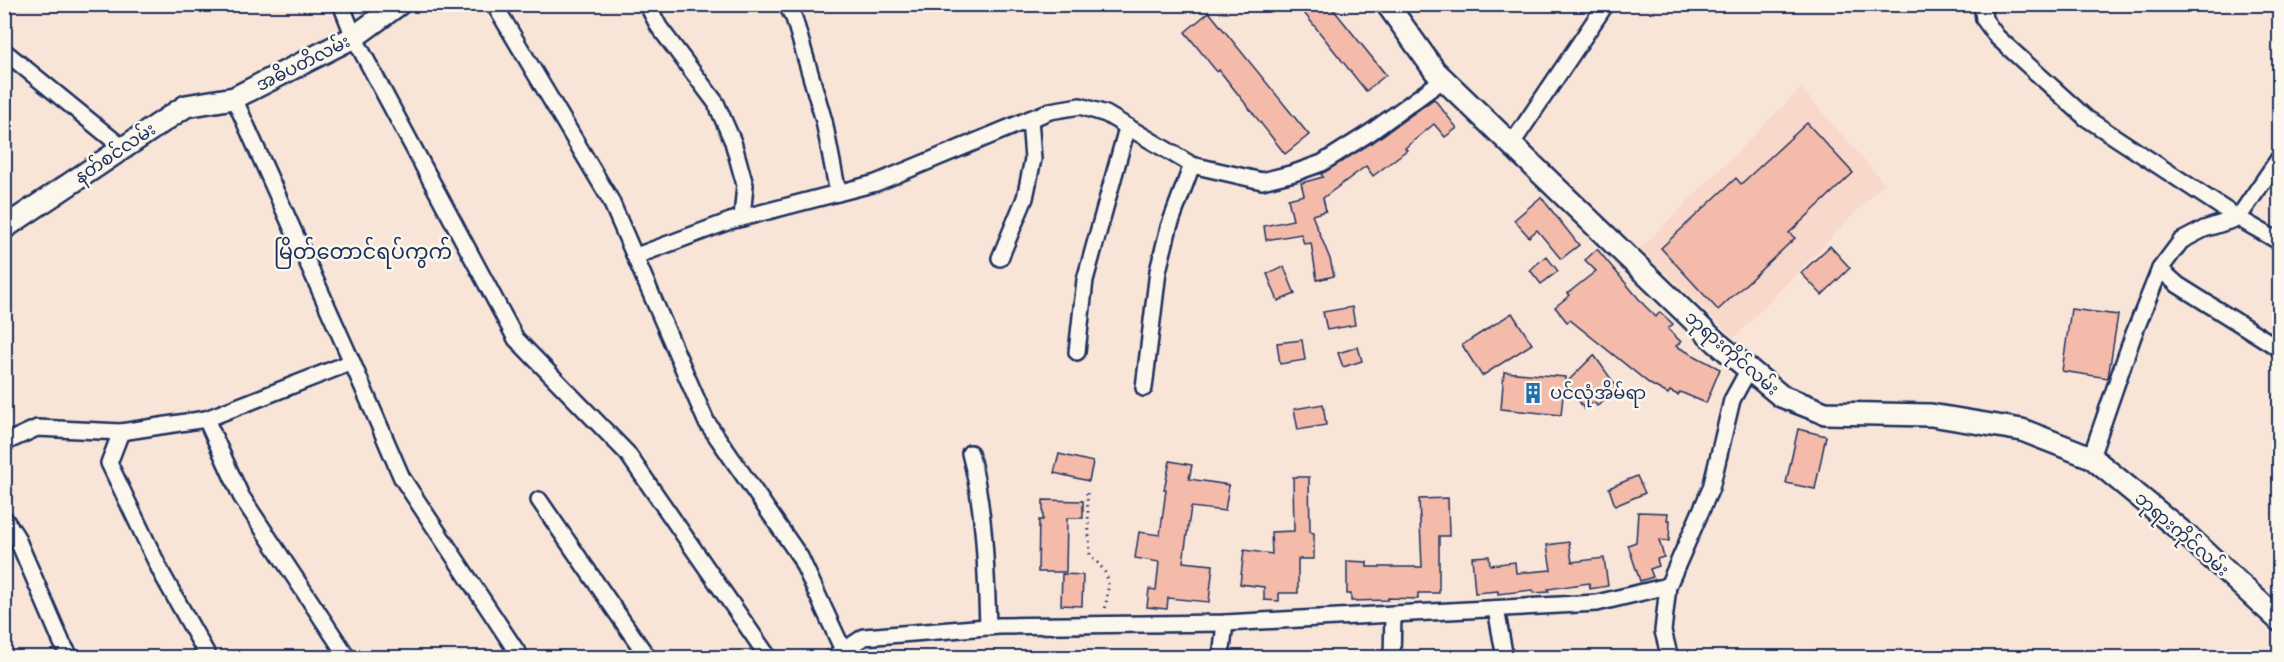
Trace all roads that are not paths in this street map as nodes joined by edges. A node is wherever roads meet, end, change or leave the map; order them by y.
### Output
1 (341, 4) edge
2 (399, 4) edge
3 (494, 4) edge
4 (647, 4) edge
5 (786, 4) edge
6 (1387, 4) edge
7 (1606, 4) edge
8 (1982, 4) edge
9 (354, 37) junction
10 (4, 51) edge
11 (1444, 79) junction
12 (234, 98) junction
13 (1029, 119) junction
14 (1127, 128) junction
15 (1511, 144) junction
16 (123, 148) junction
17 (2280, 157) edge
18 (1192, 165) junction
19 (838, 193) junction
20 (742, 218) junction
21 (2238, 218) junction
22 (4, 228) edge
23 (2280, 242) edge
24 (636, 256) junction
25 (1000, 258) dead end
26 (2160, 269) junction
27 (2280, 349) edge
28 (1077, 352) dead end
29 (352, 362) junction
30 (1749, 369) junction
31 (1144, 388) dead end
32 (206, 418) junction
33 (121, 432) junction
34 (4, 443) edge
35 (970, 453) dead end
36 (2091, 457) junction
37 (539, 500) dead end
38 (4, 518) edge
39 (1668, 586) junction
40 (1496, 609) junction
41 (1393, 615) junction
42 (2280, 621) edge
43 (1225, 623) junction
44 (988, 627) junction
45 (838, 654) edge
46 (71, 657) edge
47 (209, 657) edge
48 (348, 657) edge
49 (521, 657) edge
50 (648, 657) edge
51 (769, 657) edge
52 (1221, 657) edge
53 (1392, 657) edge
54 (1505, 657) edge
55 (1670, 657) edge

1 - 9 street
2 - 9 street, အဓိပတိလမ်း
3 - 24 street
4 - 20 street
5 - 19 street
6 - 11 street, ဘုရားကိုင်လမ်း
7 - 15 street
8 - 21 street
9 - 12 street, အဓိပတိလမ်း
9 - 51 street
10 - 16 street
11 - 15 street, ဘုရားကိုင်လမ်း
11 - 18 street
12 - 16 street, နတ်စင်လမ်း
12 - 29 street
13 - 14 street
13 - 19 street
13 - 25 street
14 - 18 street
14 - 28 street
15 - 30 street, ဘုရားကိုင်လမ်း
16 - 22 street, နတ်စင်လမ်း
17 - 21 street
18 - 31 street
19 - 20 street
20 - 24 street
21 - 23 street
21 - 26 street
24 - 45 street
26 - 27 street
26 - 36 street
29 - 32 street
29 - 49 street
30 - 36 street, ဘုရားကိုင်လမ်း
30 - 39 street
32 - 33 street
32 - 48 street
33 - 34 street
33 - 47 street
35 - 44 street
36 - 42 street, ဘုရားကိုင်လမ်း
37 - 50 street
38 - 46 street
39 - 40 street
39 - 55 street
40 - 41 street
40 - 54 street
41 - 43 street
41 - 53 street
43 - 44 street
43 - 52 street
44 - 45 street

